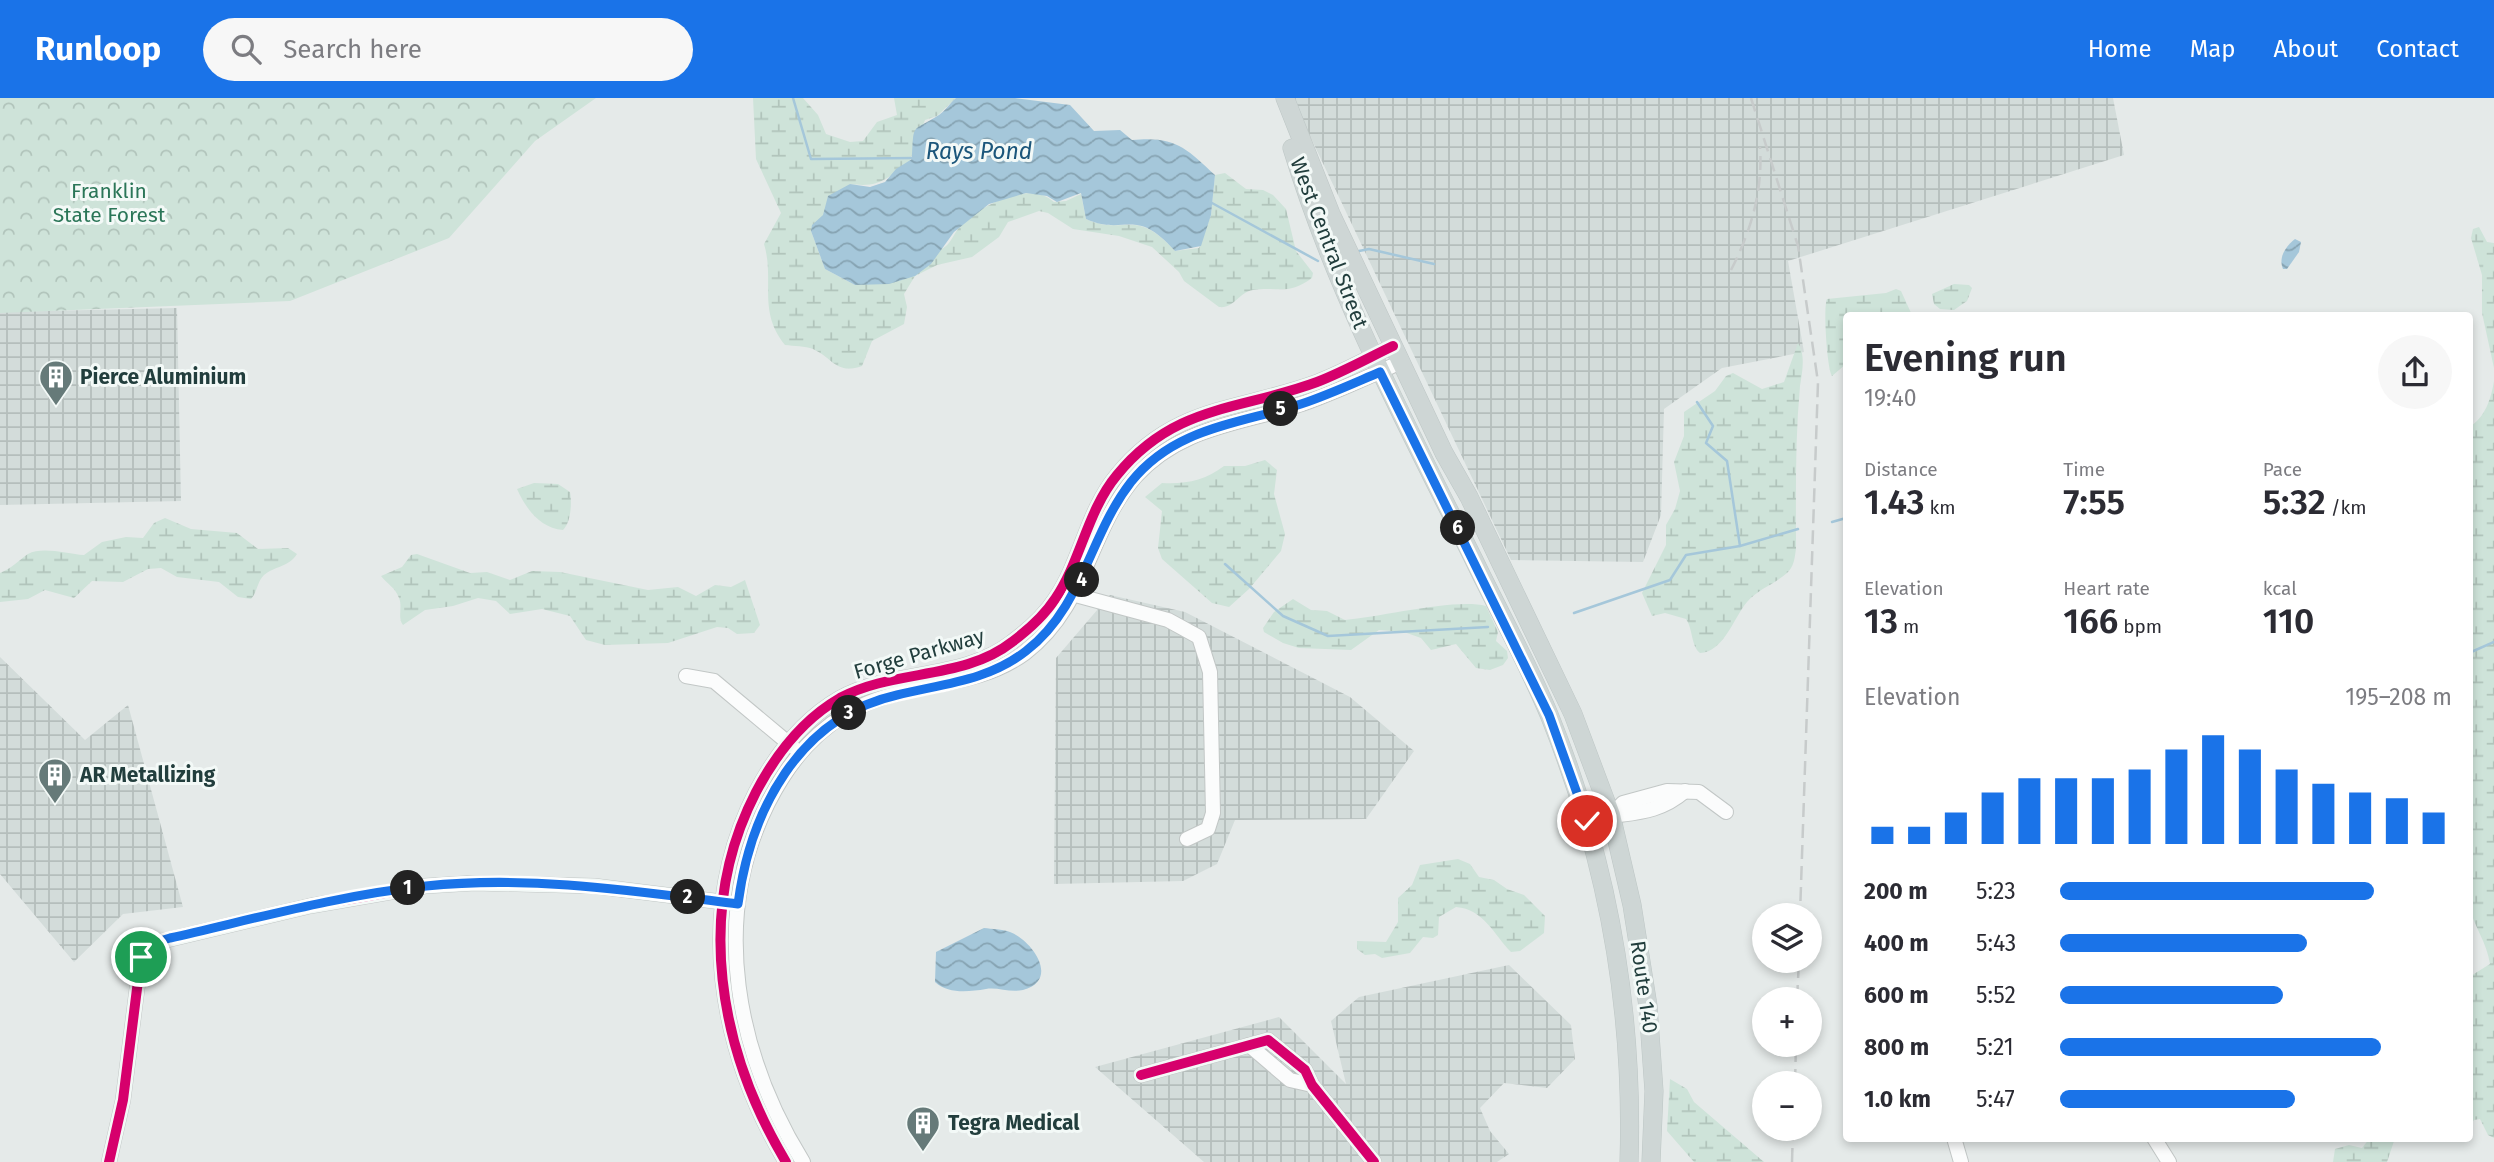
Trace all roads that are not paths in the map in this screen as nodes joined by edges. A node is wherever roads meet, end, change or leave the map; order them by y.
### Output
1 (1278, 98) edge
2 (1285, 98) edge
3 (1397, 354) junction
4 (1376, 364) junction
5 (1067, 592) junction
6 (686, 676) dead end
7 (794, 747) junction
8 (1726, 812) dead end
9 (1611, 815) junction
10 (1587, 821) junction
11 (1187, 839) dead end
12 (731, 903) junction
13 (1141, 1075) dead end
14 (1955, 1142) edge
15 (2156, 1142) edge
16 (110, 1162) edge
17 (786, 1162) edge
18 (803, 1162) edge
19 (1374, 1162) edge
20 (1629, 1162) edge
21 (1651, 1162) edge
22 (1961, 1162) edge
23 (2169, 1162) edge

1 - 4 main road, West Central Street
2 - 3 main road, West Central Street
3 - 4 street, Forge Parkway
3 - 9 main road, West Central Street
4 - 5 street, Forge Parkway
4 - 10 main road, West Central Street
5 - 7 street, Forge Parkway
5 - 11 street
6 - 7 street
7 - 12 street, Forge Parkway
8 - 9 street
9 - 10 street
9 - 21 main road, Route 140
10 - 20 main road, Route 140
12 - 16 street
12 - 17 street, Forge Parkway
12 - 18 street, Forge Parkway
13 - 19 street
14 - 22 street
15 - 23 street

